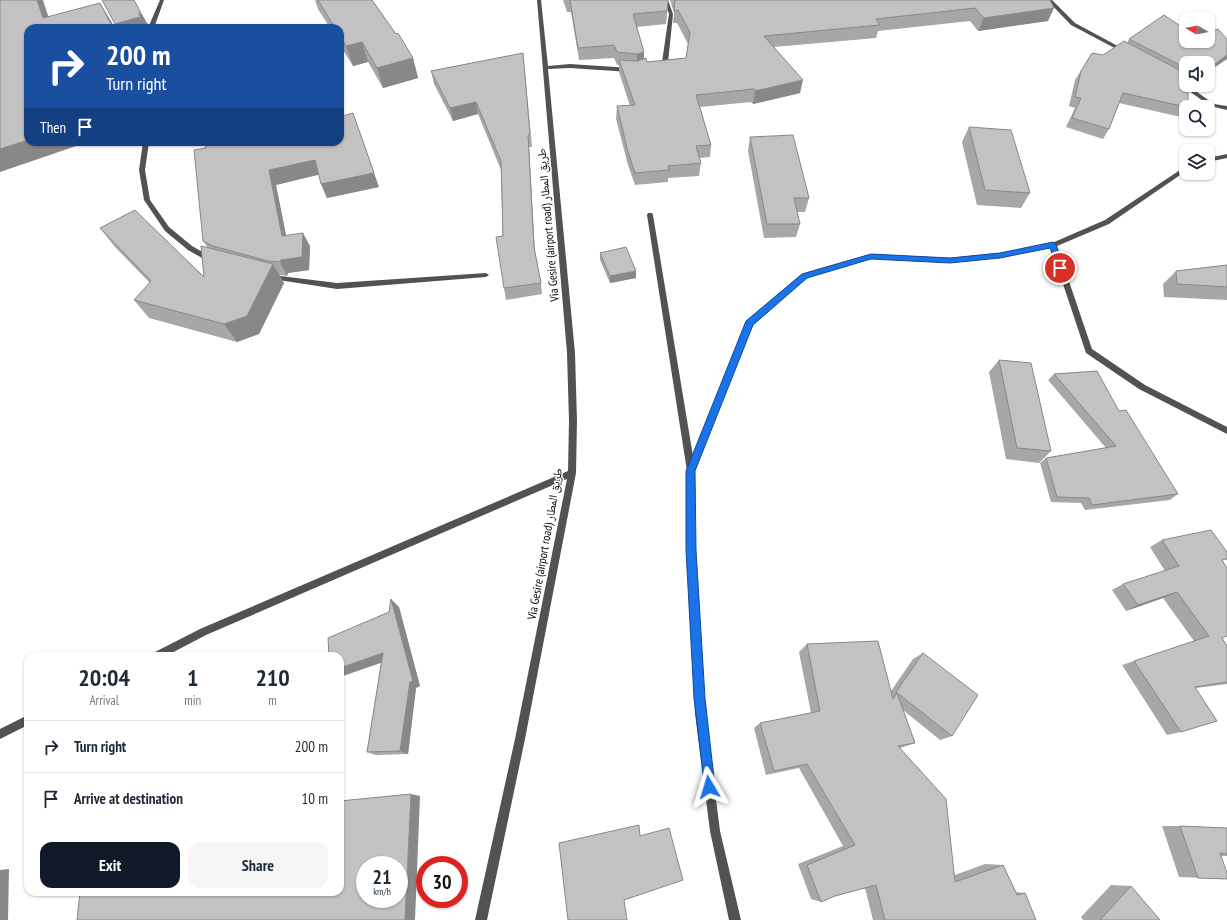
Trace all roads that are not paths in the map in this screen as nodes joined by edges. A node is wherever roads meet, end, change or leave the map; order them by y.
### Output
1 (162, 0) edge
2 (539, 0) edge
3 (666, 0) edge
4 (1049, 0) edge
5 (153, 24) edge
6 (1135, 56) edge
7 (651, 67) edge
8 (546, 68) junction
9 (637, 70) edge
10 (1176, 79) edge
11 (1227, 108) edge
12 (145, 146) edge
13 (1227, 156) edge
14 (1215, 159) edge
15 (1179, 173) edge
16 (650, 215) dead end
17 (1053, 245) junction
18 (219, 263) edge
19 (262, 274) edge
20 (486, 275) dead end
21 (1227, 431) edge
22 (691, 471) junction
23 (572, 473) junction
24 (164, 652) edge
25 (24, 722) edge
26 (0, 734) edge
27 (481, 920) edge
28 (736, 920) edge

1 - 5 street
2 - 8 street, Via Gesire (airport road) طريق المطار
3 - 7 street
4 - 6 street
8 - 9 street
8 - 23 street, Via Gesire (airport road) طريق المطار
10 - 11 street
12 - 18 street
13 - 14 street
15 - 17 street
16 - 22 street
17 - 21 street
17 - 22 street
19 - 20 street
22 - 28 street
23 - 24 street
23 - 27 street, Via Gesire (airport road) طريق المطار
25 - 26 street

